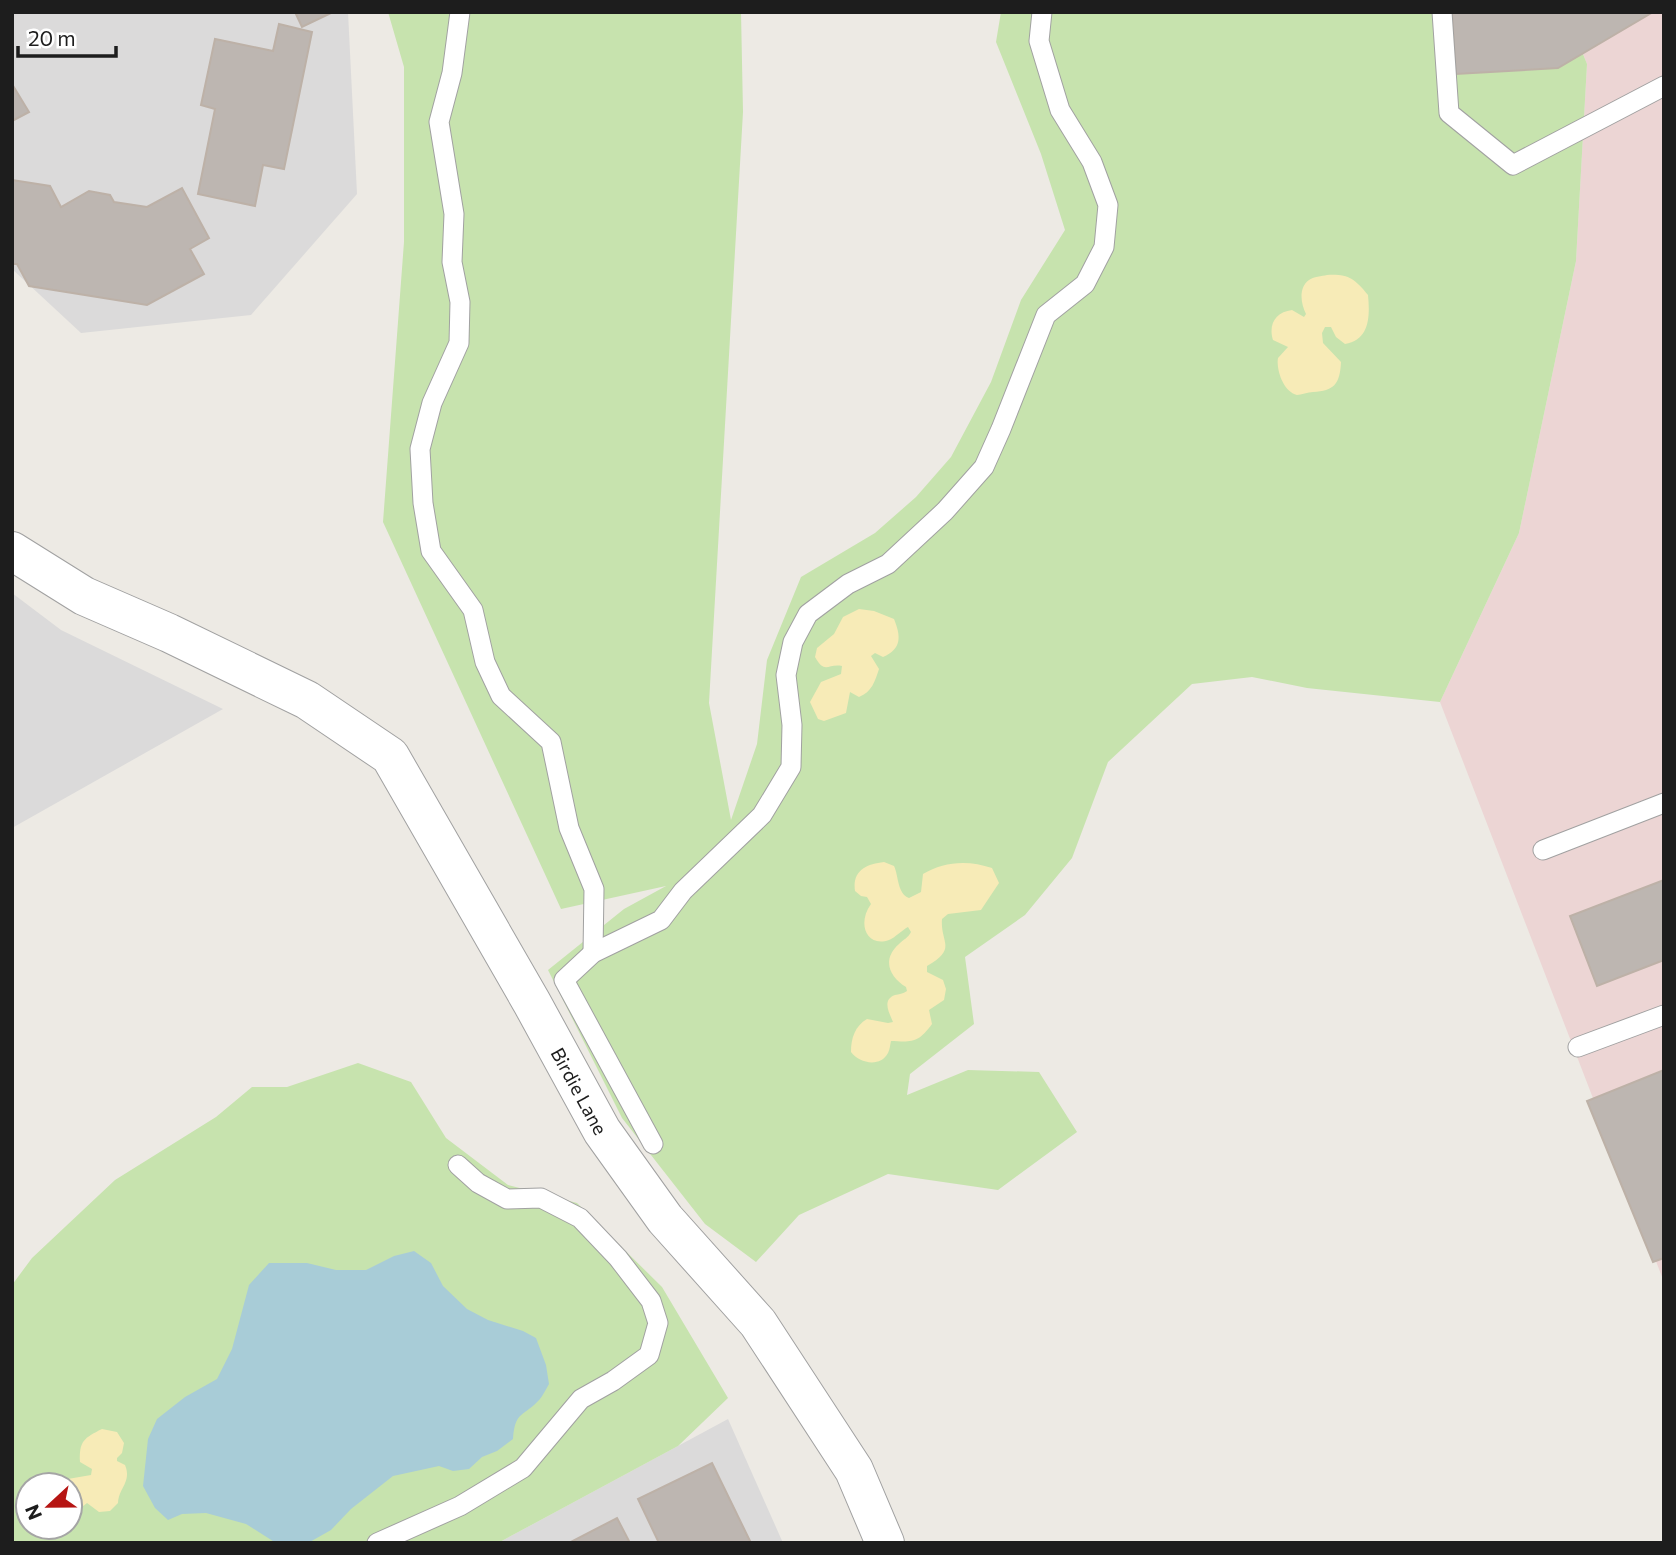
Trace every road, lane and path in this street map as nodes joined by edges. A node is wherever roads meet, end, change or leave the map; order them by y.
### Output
1 (460, 12) edge
2 (1042, 12) edge
3 (1442, 12) edge
4 (1664, 86) edge
5 (12, 551) edge
6 (1664, 803) edge
7 (1542, 850) dead end
8 (593, 953) junction
9 (1664, 1015) edge
10 (1577, 1047) dead end
11 (653, 1144) dead end
12 (458, 1165) dead end
13 (377, 1543) edge
14 (885, 1543) edge

1 - 8 lane
2 - 8 lane
3 - 4 lane
5 - 14 street, Birdie Lane
6 - 7 lane
8 - 11 lane
9 - 10 lane
12 - 13 lane

